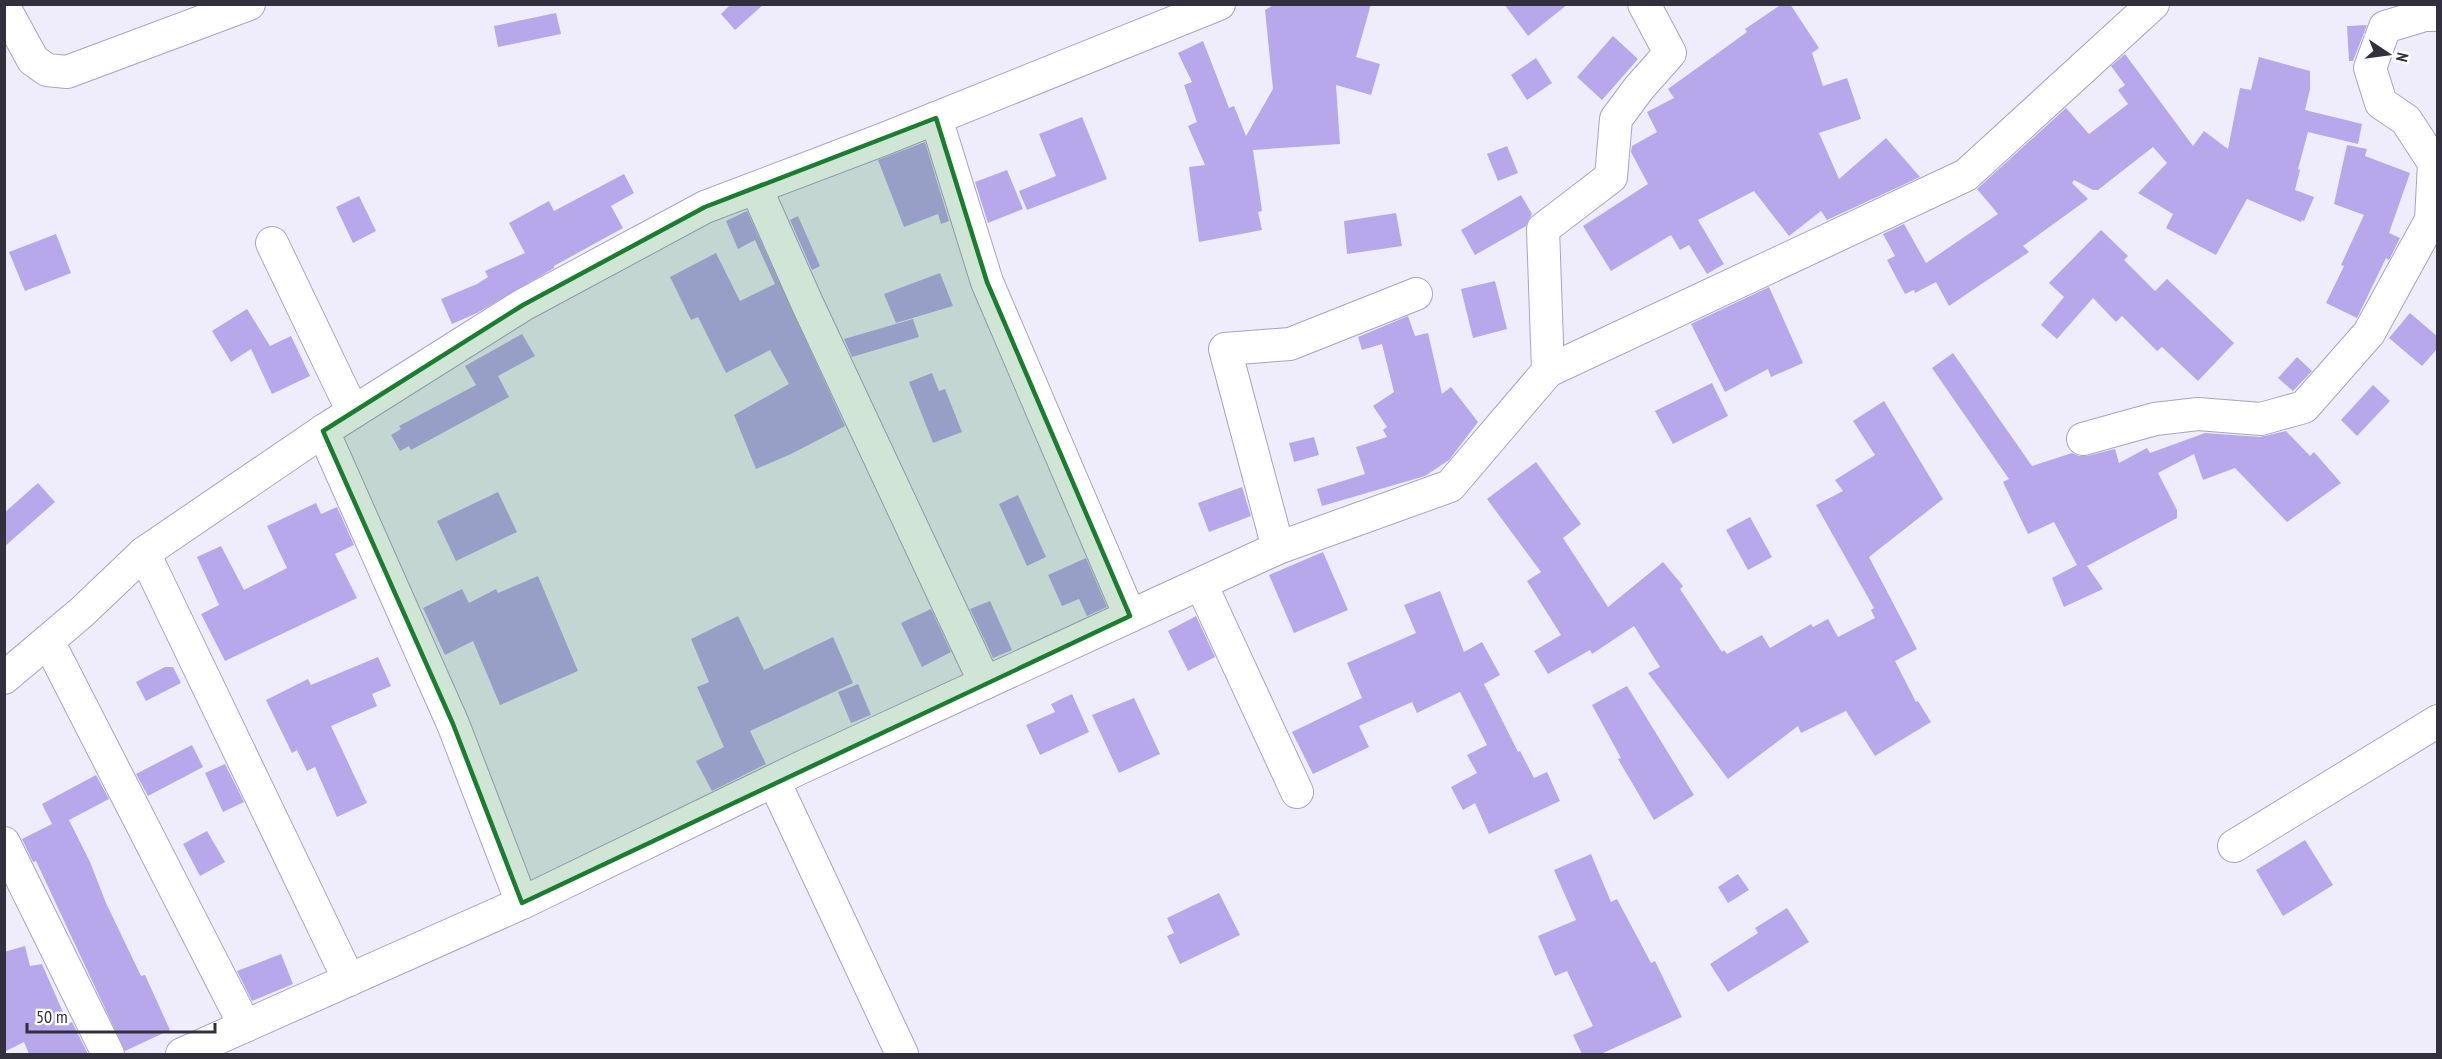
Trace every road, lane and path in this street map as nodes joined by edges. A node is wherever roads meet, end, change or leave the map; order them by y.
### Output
1 (249, 4) edge
2 (1218, 4) edge
3 (1644, 4) edge
4 (2153, 4) edge
5 (4, 7) edge
6 (2438, 15) edge
7 (15, 48) edge
8 (936, 118) junction
9 (756, 188) junction
10 (272, 243) dead end
11 (1416, 294) dead end
12 (1548, 371) junction
13 (353, 412) junction
14 (323, 431) junction
15 (2083, 439) dead end
16 (1278, 548) junction
17 (144, 553) junction
18 (1201, 584) junction
19 (1130, 616) junction
20 (48, 641) junction
21 (4, 678) edge
22 (985, 683) junction
23 (2438, 721) edge
24 (774, 781) junction
25 (1297, 792) dead end
26 (4, 843) edge
27 (2235, 846) dead end
28 (522, 903) junction
29 (349, 980) junction
30 (245, 1026) junction
31 (108, 1054) edge
32 (182, 1054) edge
33 (902, 1054) edge

1 - 7 street
2 - 8 street
3 - 12 street
4 - 12 street
5 - 7 street
6 - 15 street
8 - 9 street
8 - 19 street
9 - 13 street
9 - 22 street
10 - 13 street
11 - 16 street
12 - 16 street
13 - 14 street
14 - 17 street
14 - 28 street
16 - 18 street
17 - 20 street
17 - 29 street
18 - 19 street
18 - 25 street
19 - 22 street
20 - 21 street
20 - 30 street
22 - 24 street
23 - 27 street
24 - 28 street
24 - 33 street
26 - 31 street
28 - 29 street
29 - 30 street
30 - 32 street

